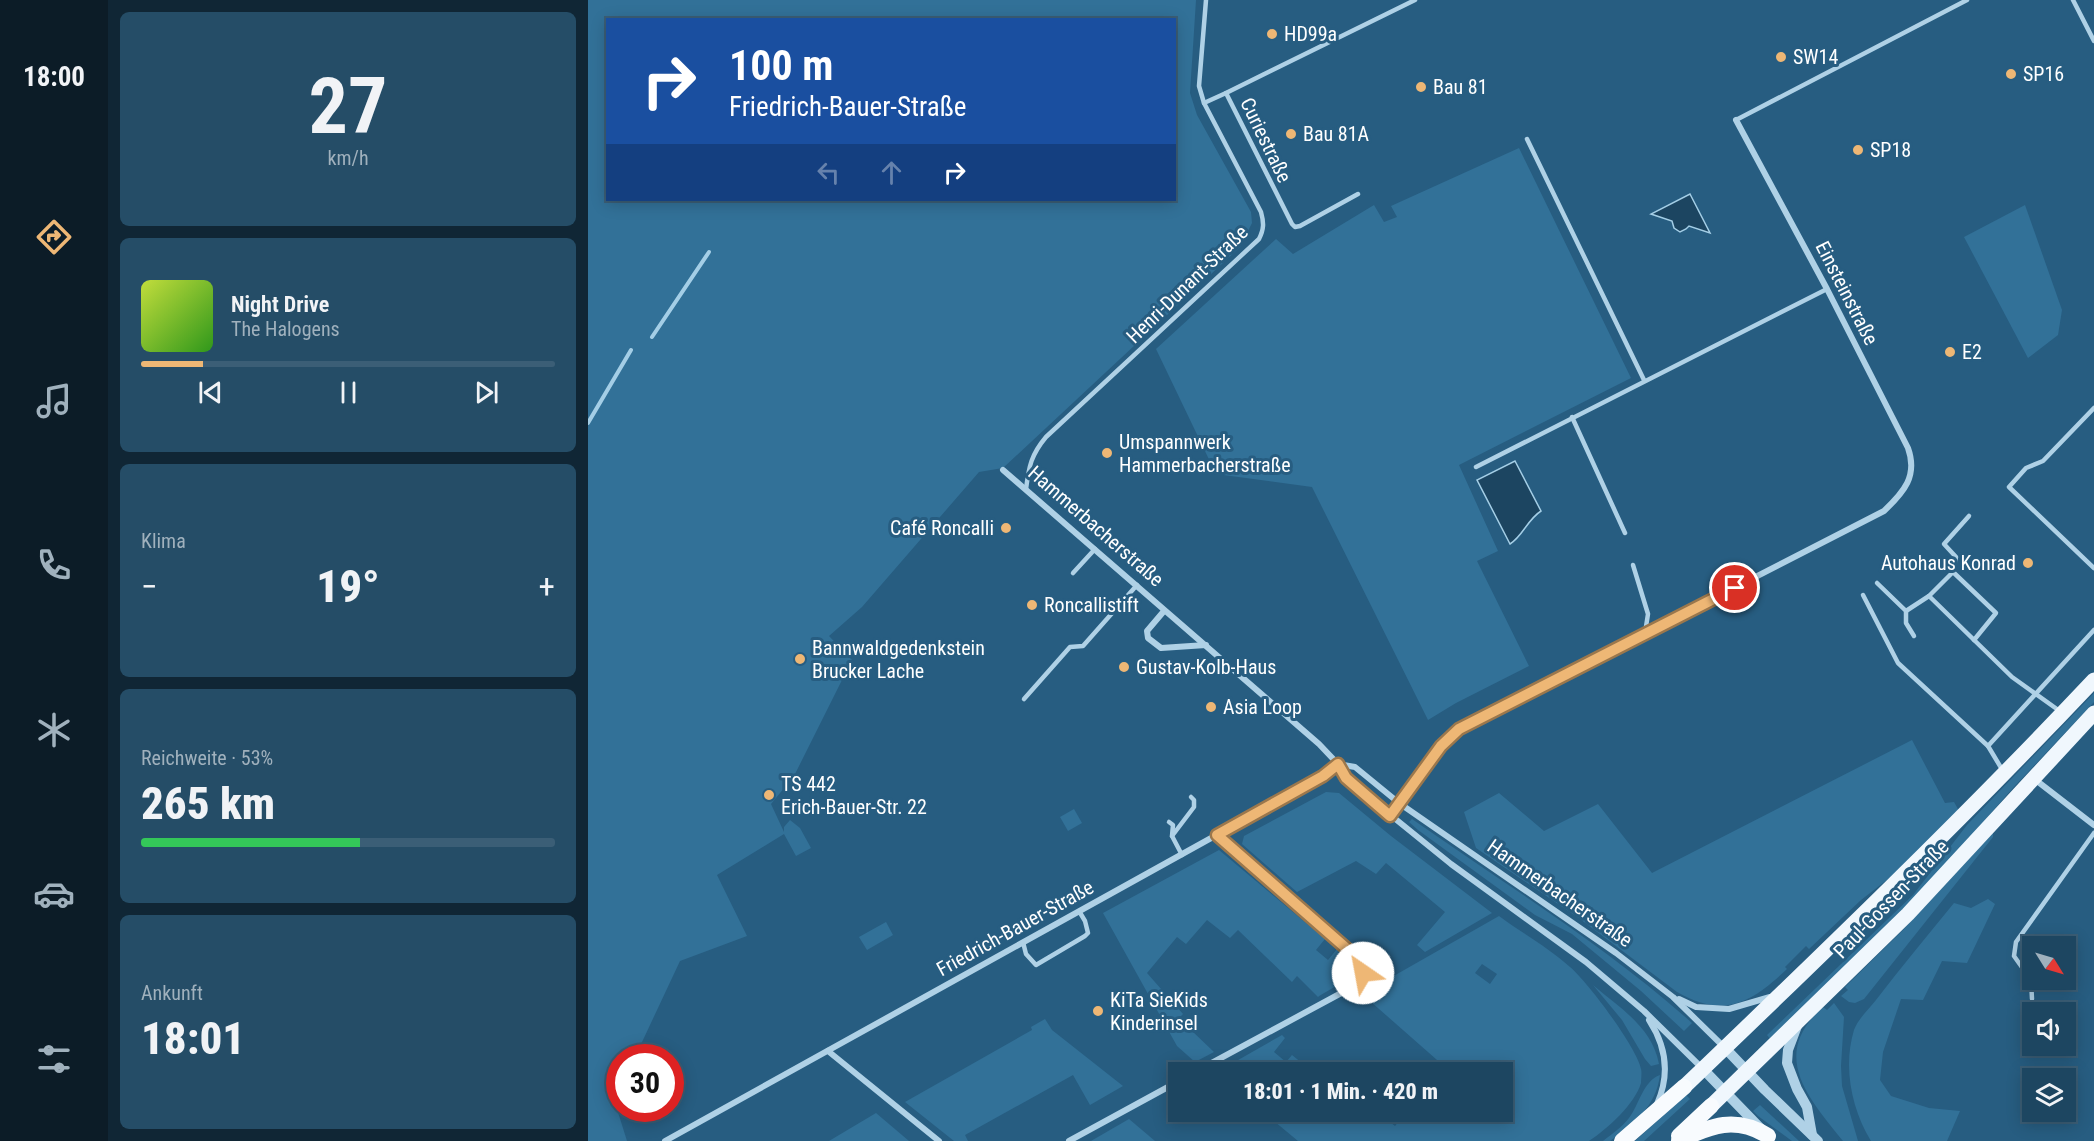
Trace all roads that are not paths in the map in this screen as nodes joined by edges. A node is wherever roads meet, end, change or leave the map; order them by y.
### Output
1 (1206, 0) edge
2 (1415, 0) edge
3 (1967, 0) edge
4 (2073, 0) edge
5 (2094, 41) edge
6 (1226, 93) junction
7 (1204, 103) junction
8 (1736, 120) joint
9 (1527, 139) dead end
10 (1358, 194) dead end
11 (1827, 289) junction
12 (1644, 380) junction
13 (2094, 408) edge
14 (1572, 417) junction
15 (1476, 467) dead end
16 (1003, 470) dead end
17 (1026, 489) junction
18 (1969, 516) dead end
19 (1625, 533) dead end
20 (1095, 549) junction
21 (1633, 565) dead end
22 (2094, 568) edge
23 (1953, 572) junction
24 (1074, 573) dead end
25 (1877, 583) dead end
26 (1137, 585) junction
27 (1863, 595) dead end
28 (1929, 596) junction
29 (1164, 611) junction
30 (1906, 612) junction
31 (2094, 630) edge
32 (1645, 633) junction
33 (1914, 636) dead end
34 (1974, 640) junction
35 (1206, 645) junction
36 (2094, 680) edge
37 (2036, 693) junction
38 (1024, 699) dead end
39 (2063, 713) junction
40 (2094, 713) edge
41 (1988, 746) junction
42 (1338, 764) junction
43 (2005, 775) junction
44 (2033, 778) junction
45 (1191, 797) dead end
46 (1399, 802) junction
47 (1390, 816) junction
48 (1169, 822) dead end
49 (2094, 825) edge
50 (2094, 833) edge
51 (1217, 835) junction
52 (1172, 836) junction
53 (1182, 855) junction
54 (1079, 912) junction
55 (1023, 942) junction
56 (1790, 986) junction
57 (1672, 997) junction
58 (2032, 999) dead end
59 (1644, 1011) junction
60 (1802, 1019) junction
61 (1725, 1048) junction
62 (828, 1051) junction
63 (1214, 1062) edge
64 (1703, 1069) junction
65 (1747, 1071) junction
66 (1168, 1087) edge
67 (1684, 1087) joint
68 (1726, 1092) junction
69 (1711, 1106) joint
70 (1646, 1122) junction
71 (1815, 1138) edge
72 (1771, 1139) edge
73 (665, 1141) edge
74 (939, 1141) edge
75 (1069, 1141) edge
76 (1622, 1141) edge
77 (1674, 1141) edge
78 (1679, 1141) edge

1 - 7 lane, Henri-Dunant-Straße
2 - 6 lane, Curiestraße
3 - 8 lane
4 - 5 lane
6 - 7 lane
6 - 10 lane, Curiestraße
7 - 17 lane, Henri-Dunant-Straße
8 - 11 street, Einsteinstraße
9 - 12 lane
11 - 12 lane
11 - 32 street, Einsteinstraße
12 - 14 lane
13 - 22 lane
14 - 15 lane
14 - 19 lane
16 - 17 street, Hammerbacherstraße
17 - 20 street, Hammerbacherstraße
18 - 23 lane
20 - 24 lane
20 - 26 street, Hammerbacherstraße
21 - 32 lane
23 - 28 lane
23 - 34 lane
25 - 30 lane
26 - 29 street, Hammerbacherstraße
26 - 38 lane
27 - 41 lane
28 - 30 lane
28 - 34 lane
29 - 35 street, Hammerbacherstraße
29 - 35 street, Hammerbacherstraße
30 - 33 lane
31 - 37 lane
32 - 46 street
34 - 37 lane
35 - 42 street, Hammerbacherstraße
36 - 39 main road, Paul-Gossen-Straße
37 - 39 lane
37 - 41 lane
39 - 43 main road, Paul-Gossen-Straße
40 - 44 main road, Paul-Gossen-Straße
41 - 43 lane
42 - 46 street, Hammerbacherstraße
42 - 47 street, Hammerbacherstraße
42 - 51 street, Friedrich-Bauer-Straße
43 - 56 main road, Paul-Gossen-Straße
44 - 49 street
44 - 60 main road, Paul-Gossen-Straße
45 - 52 lane
46 - 47 street
46 - 57 street, Hammerbacherstraße
47 - 59 street, Hammerbacherstraße
48 - 52 lane
50 - 58 lane
51 - 53 street, Friedrich-Bauer-Straße
51 - 63 street
52 - 53 lane
53 - 54 street, Friedrich-Bauer-Straße
54 - 55 street, Friedrich-Bauer-Straße
54 - 55 lane
55 - 62 street, Friedrich-Bauer-Straße
56 - 57 street, Paul-Gossen-Straße
56 - 61 main road, Paul-Gossen-Straße
57 - 61 street, Hammerbacherstraße
59 - 64 street, Hammerbacherstraße
59 - 70 street, Hammerbacherstraße
60 - 65 main road, Paul-Gossen-Straße
60 - 71 street
61 - 64 main road, Paul-Gossen-Straße
61 - 65 street, Hammerbacherstraße
62 - 73 street, Friedrich-Bauer-Straße
62 - 74 street
64 - 67 main road, Paul-Gossen-Straße
64 - 68 street
65 - 68 main road, Paul-Gossen-Straße
65 - 71 street, Hammerbacherstraße
66 - 75 street
67 - 70 highway
68 - 69 main road, Paul-Gossen-Straße
68 - 72 street
69 - 77 highway
70 - 76 highway
72 - 78 highway

